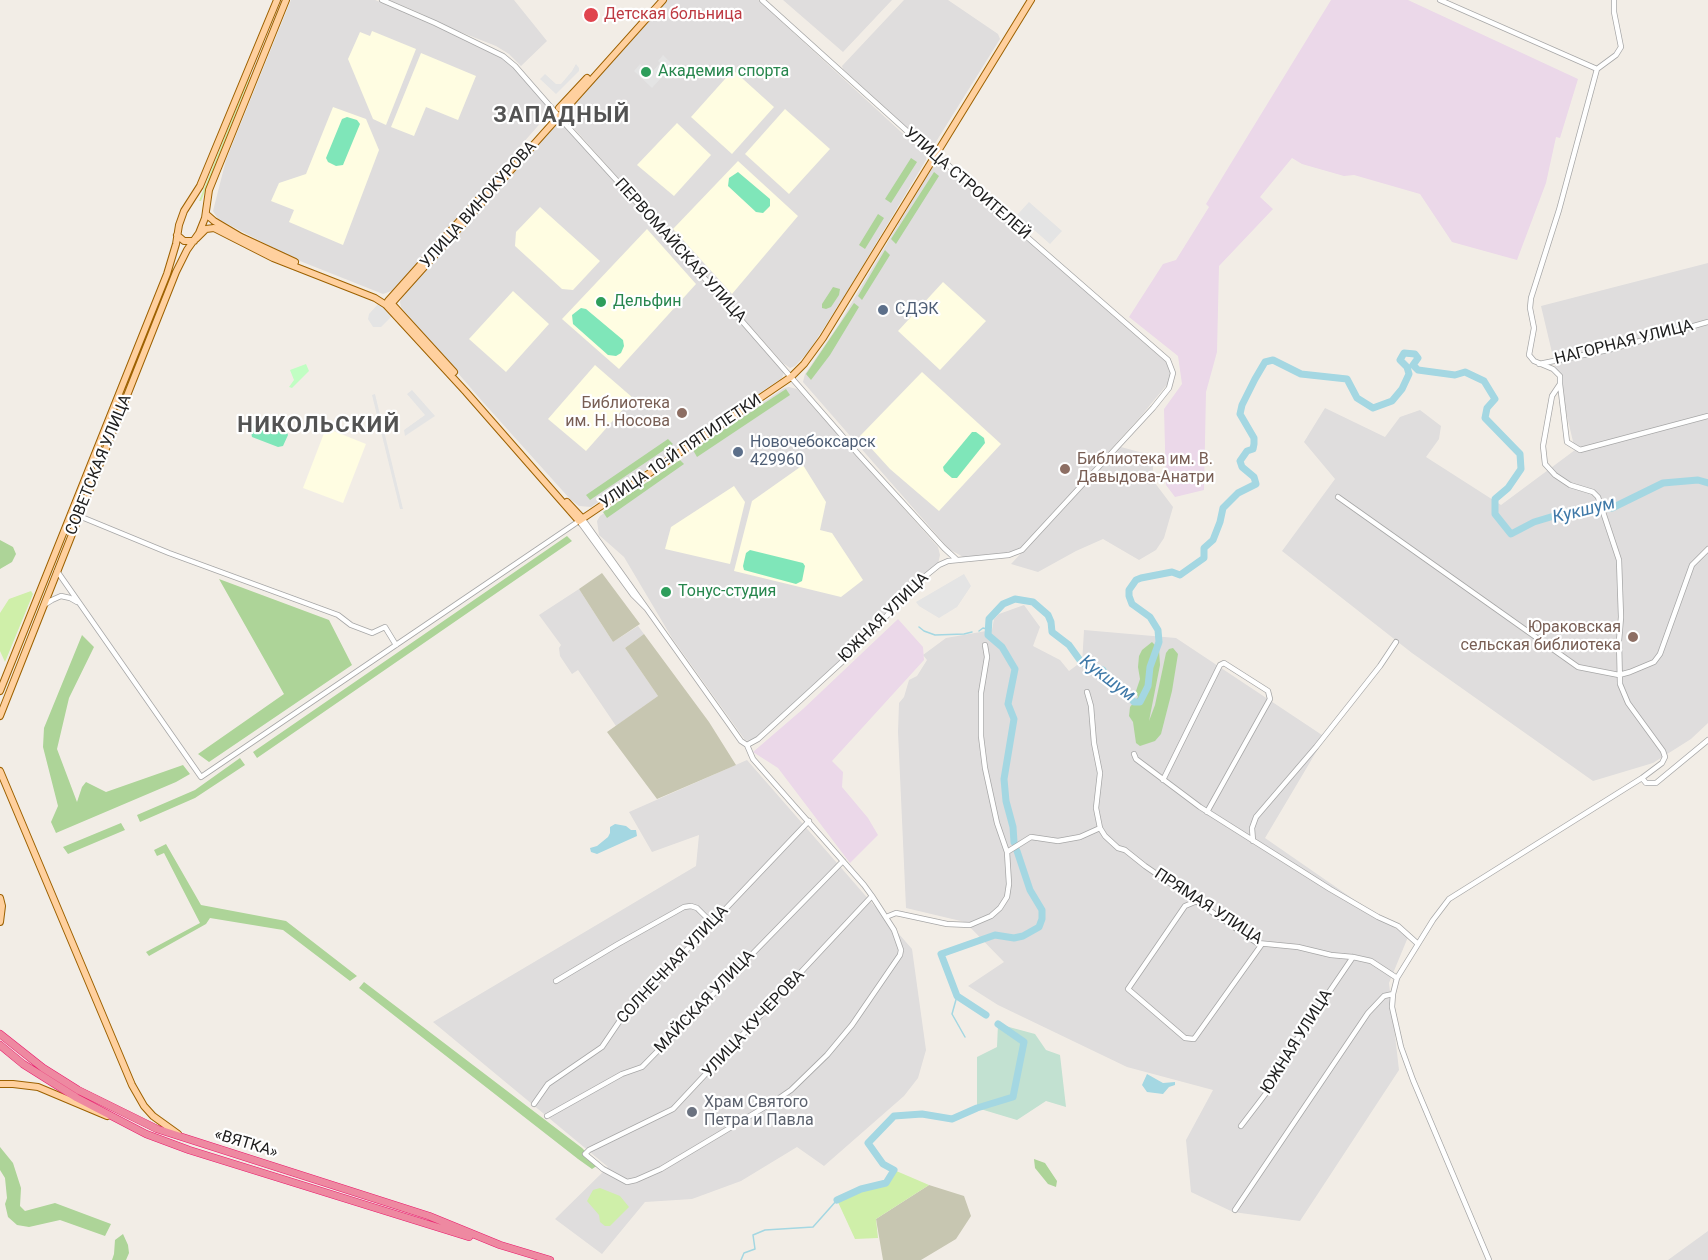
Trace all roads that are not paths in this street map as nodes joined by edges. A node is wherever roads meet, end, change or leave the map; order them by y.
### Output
1 (277, 0) edge
2 (286, 0) edge
3 (382, 0) edge
4 (658, 0) edge
5 (663, 0) edge
6 (762, 0) edge
7 (1031, 0) edge
8 (1440, 0) edge
9 (1614, 0) edge
10 (640, 22) junction
11 (1597, 69) junction
12 (248, 72) junction
13 (256, 75) junction
14 (557, 114) junction
15 (934, 155) junction
16 (190, 203) junction
17 (206, 212) junction
18 (177, 235) junction
19 (195, 240) junction
20 (303, 267) junction
21 (388, 303) junction
22 (1708, 322) edge
23 (1539, 364) junction
24 (1172, 366) joint
25 (791, 377) junction
26 (1560, 384) junction
27 (1708, 416) edge
28 (1338, 497) dead end
29 (79, 516) junction
30 (581, 520) junction
31 (944, 548) junction
32 (1708, 549) edge
33 (957, 560) junction
34 (51, 563) junction
35 (943, 563) junction
36 (57, 571) junction
37 (80, 603) junction
38 (42, 607) junction
39 (1396, 642) dead end
40 (396, 645) junction
41 (985, 645) dead end
42 (1619, 675) junction
43 (1, 689) edge
44 (1087, 692) dead end
45 (1, 713) edge
46 (0, 721) edge
47 (1708, 740) edge
48 (747, 746) junction
49 (1134, 754) dead end
50 (0, 771) edge
51 (1642, 778) junction
52 (1163, 780) junction
53 (1207, 812) junction
54 (809, 821) junction
55 (1100, 828) junction
56 (1253, 841) junction
57 (1007, 852) junction
58 (843, 861) junction
59 (1186, 894) junction
60 (872, 896) junction
61 (0, 898) edge
62 (1197, 901) junction
63 (1185, 906) junction
64 (886, 918) junction
65 (0, 922) edge
66 (712, 923) junction
67 (1262, 944) junction
68 (1418, 944) junction
69 (1353, 957) junction
70 (1397, 978) junction
71 (556, 981) dead end
72 (1393, 994) junction
73 (0, 1034) edge
74 (0, 1045) edge
75 (0, 1084) edge
76 (534, 1104) dead end
77 (548, 1116) dead end
78 (113, 1119) junction
79 (1241, 1126) dead end
80 (192, 1141) junction
81 (1235, 1209) dead end
82 (500, 1245) junction
83 (550, 1260) edge
84 (1489, 1260) edge

1 - 12 main road
2 - 13 main road
3 - 14 street, ПЕРВОМАЙСКАЯ УЛИЦА
4 - 10 main road, УЛИЦА ВИНОКУРОВА
5 - 10 main road, УЛИЦА ВИНОКУРОВА
6 - 15 street, УЛИЦА СТРОИТЕЛЕЙ
7 - 15 main road, УЛИЦА 10-Й ПЯТИЛЕТКИ
8 - 11 street
9 - 11 street
10 - 14 main road, УЛИЦА ВИНОКУРОВА
11 - 23 street
12 - 13 main road
12 - 16 main road
13 - 17 main road
14 - 21 main road, УЛИЦА ВИНОКУРОВА
14 - 25 street, ПЕРВОМАЙСКАЯ УЛИЦА
15 - 24 street, УЛИЦА СТРОИТЕЛЕЙ
15 - 25 main road, УЛИЦА 10-Й ПЯТИЛЕТКИ
16 - 17 main road
16 - 18 main road, СОВЕТСКАЯ УЛИЦА
17 - 19 main road, СОВЕТСКАЯ УЛИЦА
17 - 20 main road
18 - 19 main road
18 - 34 main road, СОВЕТСКАЯ УЛИЦА
19 - 20 main road
19 - 29 main road, СОВЕТСКАЯ УЛИЦА
20 - 21 main road
21 - 30 main road
22 - 23 street, НАГОРНАЯ УЛИЦА
23 - 26 street
24 - 33 street, ЮЖНАЯ УЛИЦА
25 - 30 main road, УЛИЦА 10-Й ПЯТИЛЕТКИ
25 - 31 street, ПЕРВОМАЙСКАЯ УЛИЦА
26 - 27 street
26 - 42 street
28 - 42 street
29 - 36 main road, СОВЕТСКАЯ УЛИЦА
29 - 40 street
30 - 40 street, УЛИЦА 10-Й ПЯТИЛЕТКИ
30 - 48 street
31 - 33 street, ПЕРВОМАЙСКАЯ УЛИЦА
31 - 35 street
32 - 42 street
33 - 35 street, ЮЖНАЯ УЛИЦА
34 - 36 main road
34 - 43 main road, СОВЕТСКАЯ УЛИЦА
35 - 48 street, ЮЖНАЯ УЛИЦА
36 - 37 street
36 - 38 main road, СОВЕТСКАЯ УЛИЦА
37 - 38 street
37 - 40 street, УЛИЦА 10-Й ПЯТИЛЕТКИ
38 - 45 main road, СОВЕТСКАЯ УЛИЦА
39 - 56 street
41 - 57 street
42 - 51 street
44 - 55 street
45 - 46 main road, СОВЕТСКАЯ УЛИЦА
47 - 51 street
48 - 54 street
49 - 52 street
50 - 80 main road
51 - 68 street
52 - 53 street
52 - 53 street
53 - 56 street
54 - 58 street
54 - 66 street, СОЛНЕЧНАЯ УЛИЦА
55 - 57 street
55 - 59 street, ПРЯМАЯ УЛИЦА
56 - 68 street
57 - 64 street
58 - 60 street
58 - 77 street, МАЙСКАЯ УЛИЦА
59 - 62 street, ПРЯМАЯ УЛИЦА
59 - 63 street
60 - 64 street
60 - 64 street, УЛИЦА КУЧЕРОВА
61 - 65 main road
62 - 63 street
62 - 67 street, ПРЯМАЯ УЛИЦА
63 - 67 street
66 - 71 street
66 - 76 street, СОЛНЕЧНАЯ УЛИЦА
67 - 69 street, ПРЯМАЯ УЛИЦА
68 - 70 street
69 - 70 street, ПРЯМАЯ УЛИЦА
69 - 79 street, ЮЖНАЯ УЛИЦА
70 - 72 street
72 - 81 street
72 - 84 street
73 - 80 highway, «ВЯТКА»
74 - 78 highway, «ВЯТКА»
75 - 78 main road
78 - 82 highway, «ВЯТКА»
80 - 82 highway, «ВЯТКА»
82 - 83 highway, «ВЯТКА»

